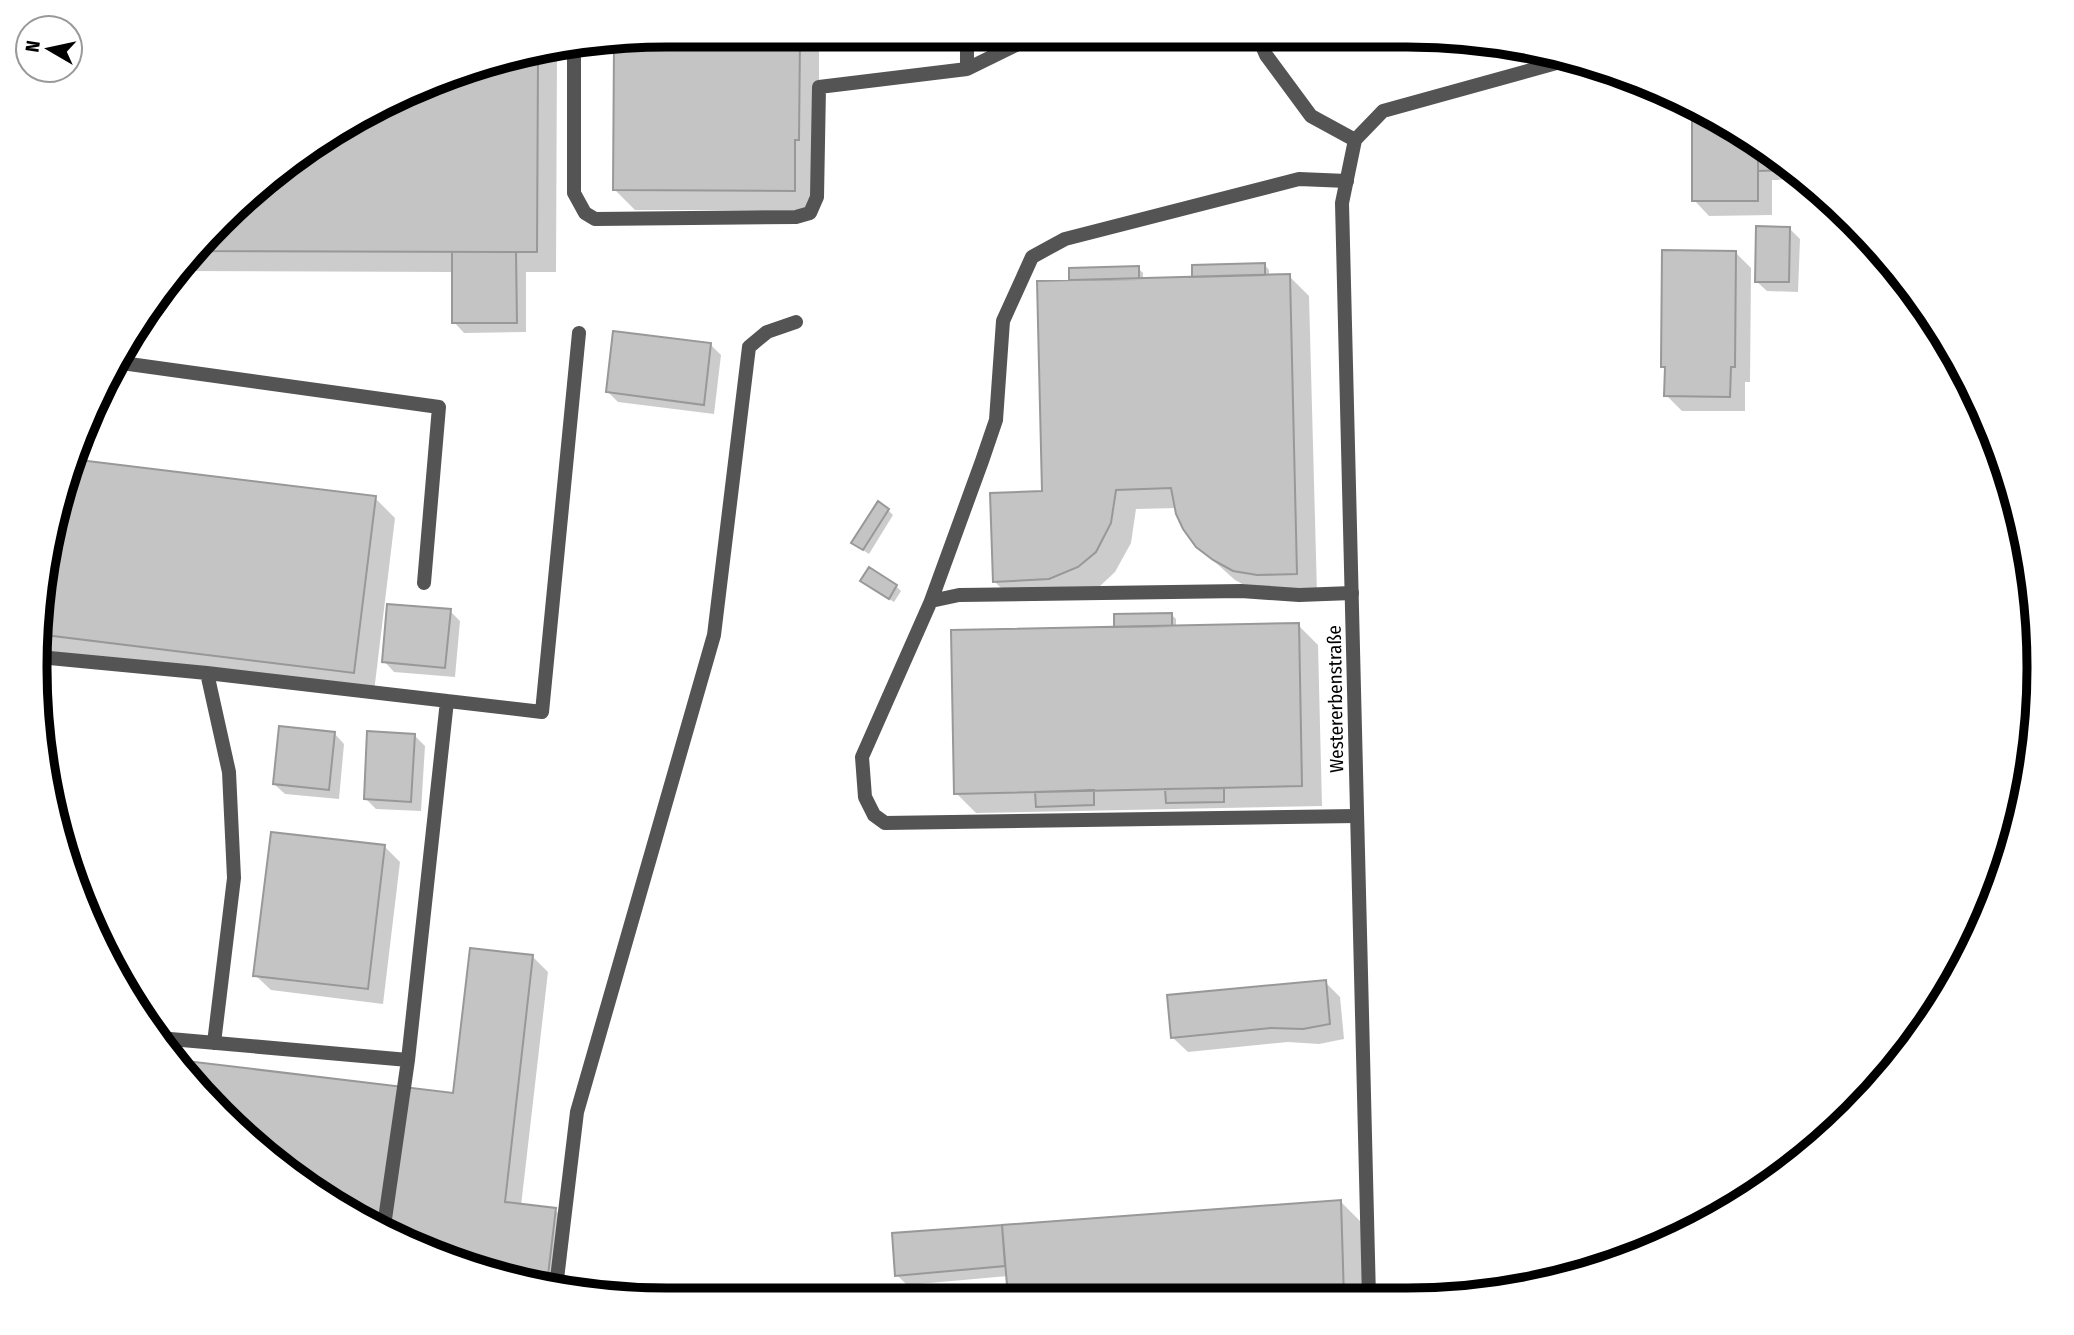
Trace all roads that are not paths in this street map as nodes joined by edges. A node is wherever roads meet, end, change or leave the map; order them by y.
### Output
1 (967, 47) edge
2 (1012, 47) edge
3 (1262, 47) edge
4 (574, 55) edge
5 (1551, 64) edge
6 (967, 69) junction
7 (1356, 140) junction
8 (1347, 181) junction
9 (796, 322) dead end
10 (579, 333) dead end
11 (127, 364) edge
12 (424, 583) dead end
13 (1352, 593) junction
14 (930, 601) junction
15 (47, 658) edge
16 (207, 673) junction
17 (446, 701) junction
18 (1357, 817) junction
19 (171, 1039) edge
20 (214, 1043) junction
21 (408, 1060) junction
22 (385, 1220) edge
23 (557, 1278) edge
24 (1369, 1288) edge

1 - 6 street
2 - 6 street
3 - 7 street
4 - 6 street
5 - 7 street
7 - 8 street, Westererbenstraße
8 - 13 street, Westererbenstraße
8 - 14 street
9 - 23 street
10 - 17 street
11 - 12 street
13 - 14 street
13 - 18 street, Westererbenstraße
14 - 18 street
15 - 16 street
16 - 17 street
16 - 20 street
17 - 21 street
18 - 24 street, Westererbenstraße
19 - 20 street
20 - 21 street
21 - 22 street

